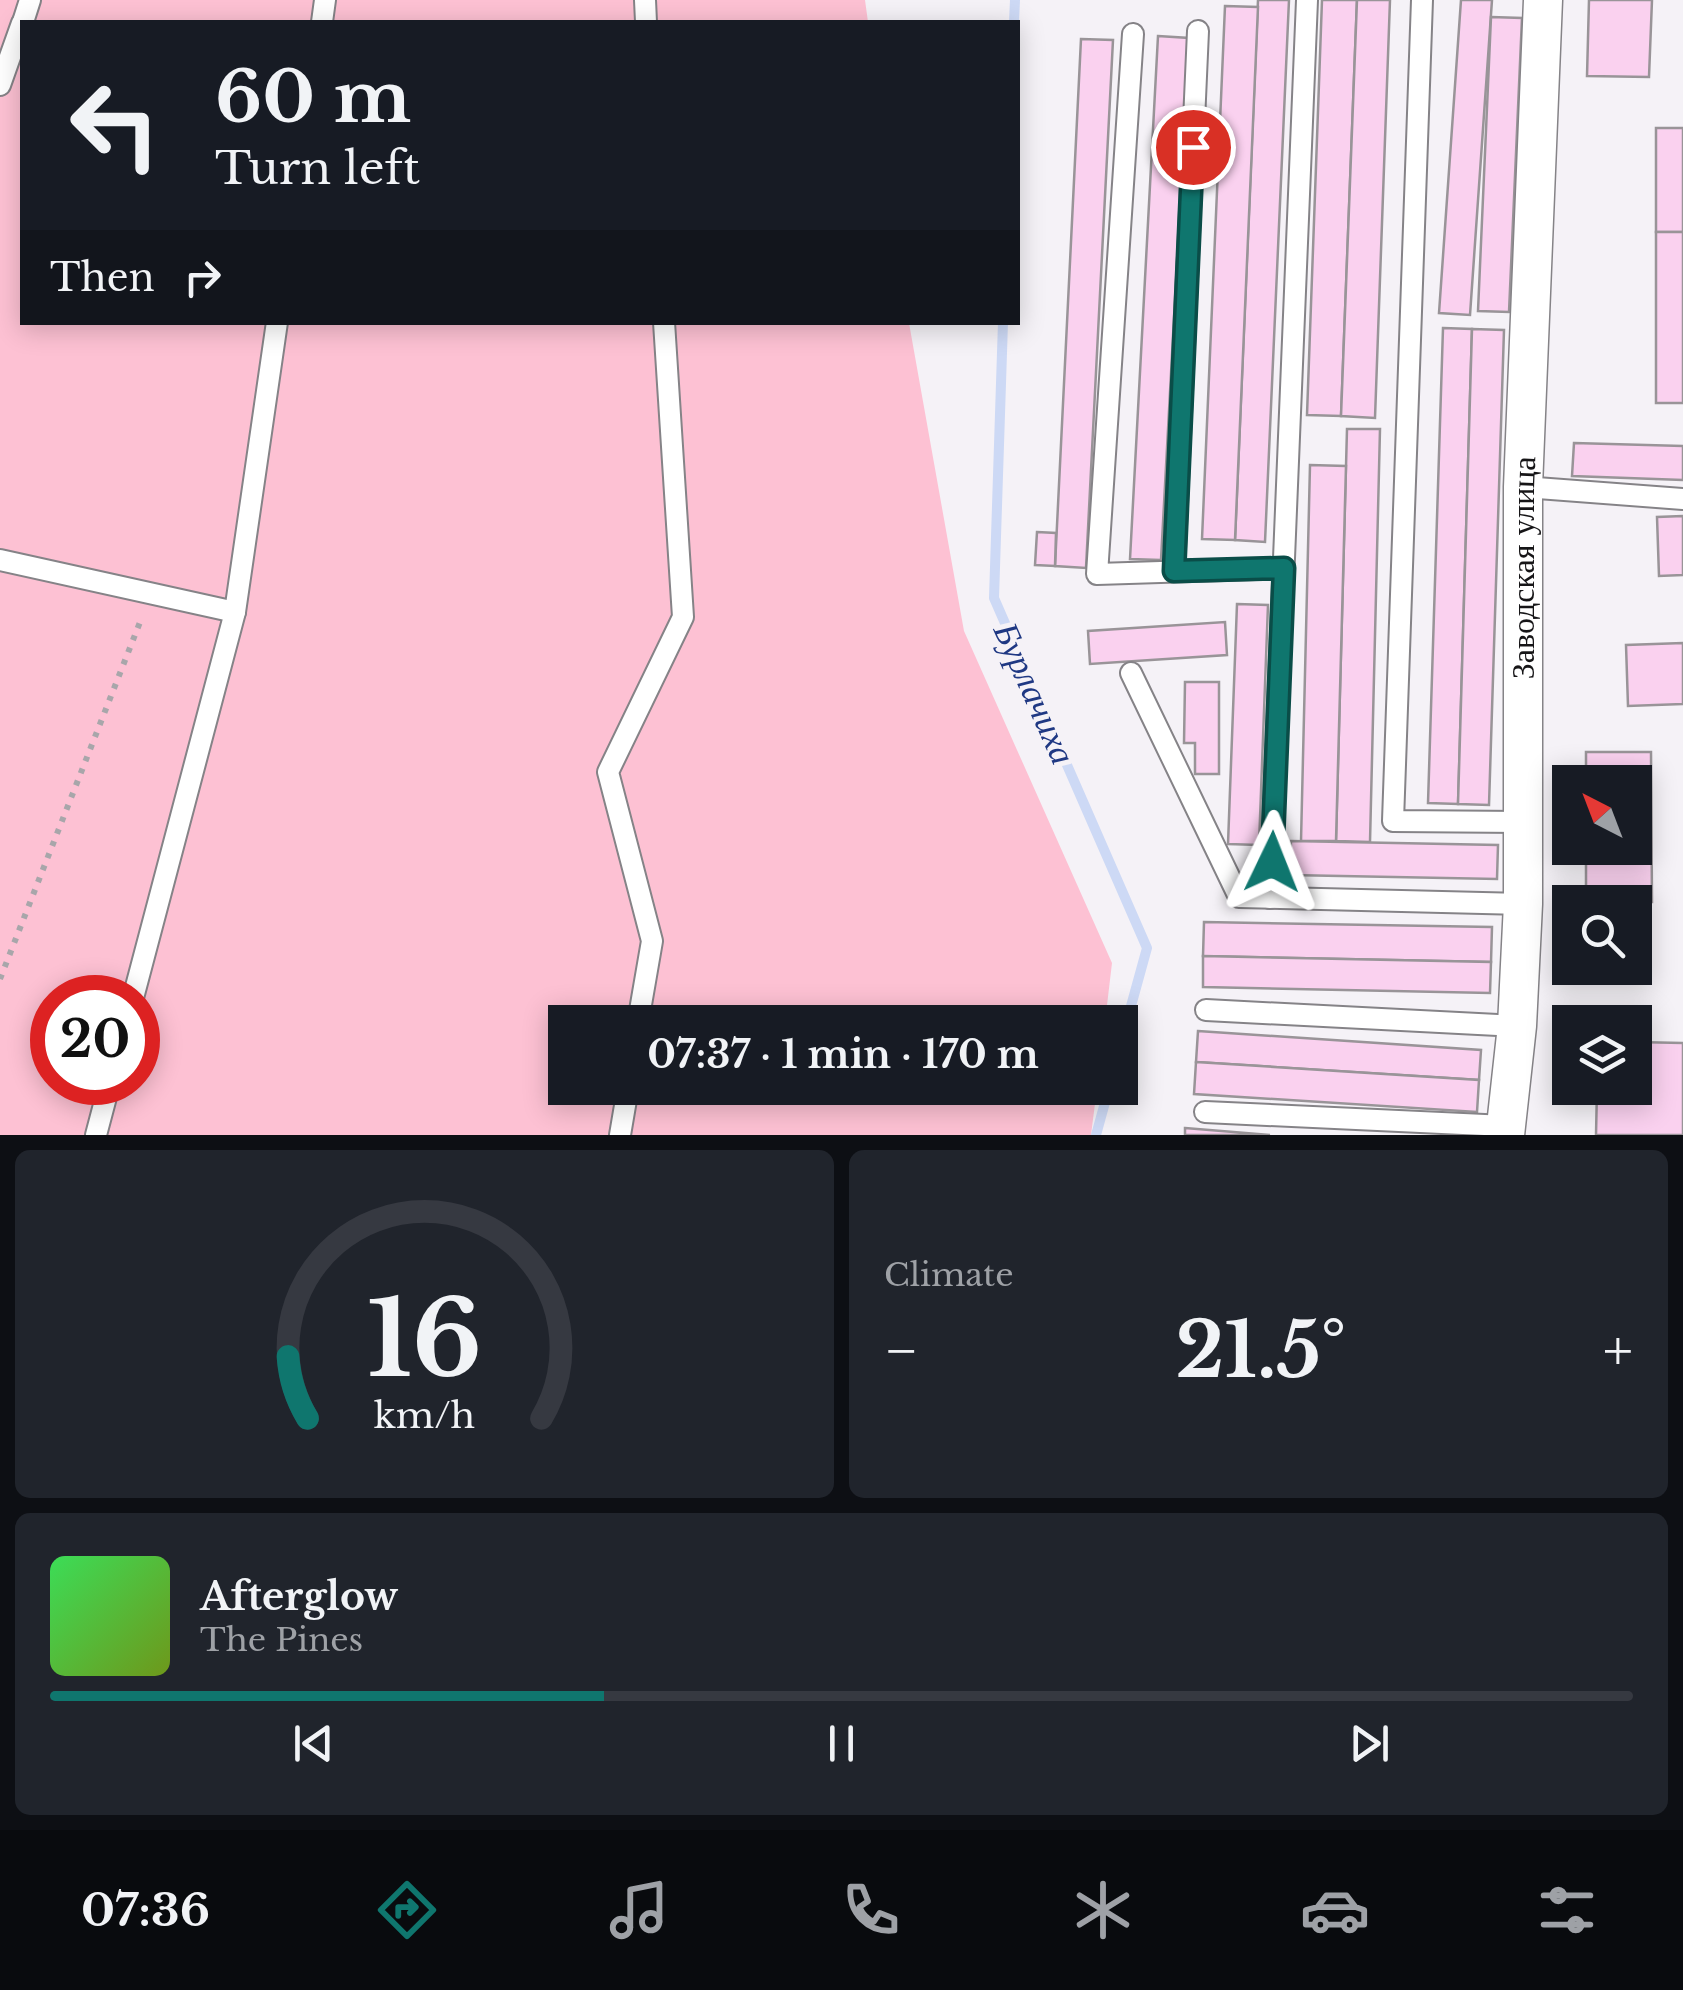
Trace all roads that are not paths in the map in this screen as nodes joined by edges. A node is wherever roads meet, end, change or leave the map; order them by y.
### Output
1 (1307, 0) edge
2 (1422, 0) edge
3 (1543, 0) edge
4 (17, 27) edge
5 (1198, 32) dead end
6 (1133, 34) dead end
7 (0, 85) edge
8 (278, 325) edge
9 (664, 325) edge
10 (1523, 487) junction
11 (1683, 499) edge
12 (0, 560) edge
13 (1284, 568) junction
14 (1174, 571) junction
15 (235, 612) junction
16 (1131, 673) dead end
17 (1522, 822) junction
18 (1270, 898) junction
19 (1523, 904) junction
20 (139, 975) edge
21 (641, 1005) edge
22 (1206, 1010) dead end
23 (1517, 1026) junction
24 (104, 1105) edge
25 (625, 1105) edge
26 (1205, 1112) dead end
27 (1505, 1131) edge
28 (96, 1135) edge
29 (620, 1135) edge

1 - 13 lane
2 - 17 lane
3 - 10 street, Заводская улица
4 - 7 lane
5 - 14 lane
6 - 14 lane
8 - 15 lane
9 - 21 lane
10 - 11 lane
10 - 17 street, Заводская улица
12 - 15 lane
13 - 14 lane
13 - 18 lane
15 - 20 lane
16 - 18 lane
17 - 19 street, Заводская улица
18 - 19 lane
19 - 23 street, Заводская улица
22 - 23 lane
23 - 27 street, Заводская улица
24 - 28 lane
25 - 29 lane
26 - 27 lane

